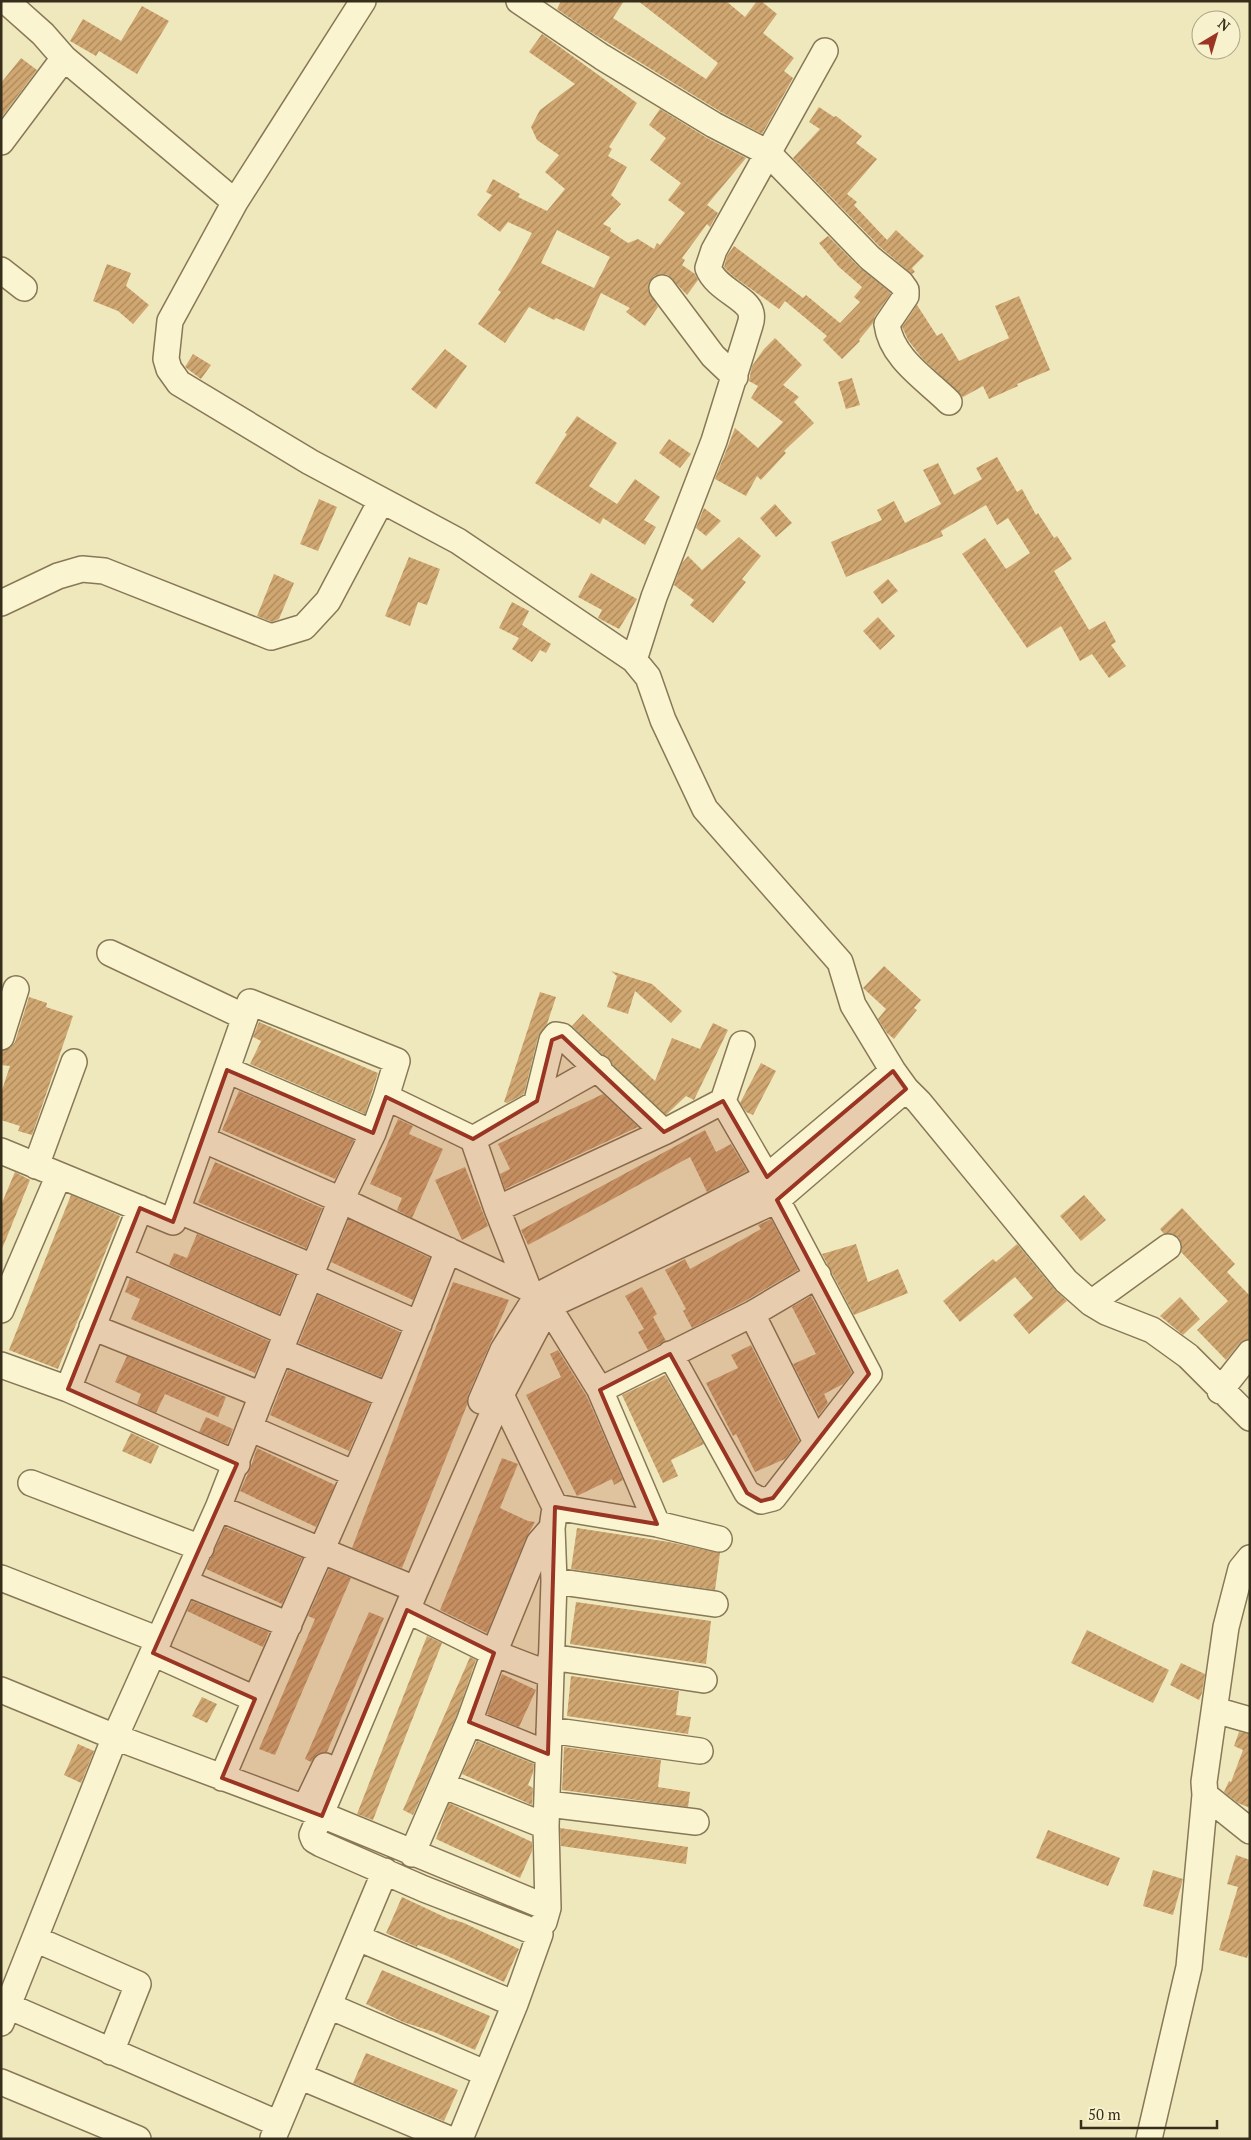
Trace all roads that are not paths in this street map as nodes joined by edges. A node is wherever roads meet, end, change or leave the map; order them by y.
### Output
1 (6, 1) edge
2 (363, 1) edge
3 (519, 1) edge
4 (826, 51) dead end
5 (64, 58) junction
6 (1, 142) edge
7 (768, 153) junction
8 (235, 202) junction
9 (1, 270) edge
10 (24, 288) dead end
11 (662, 288) dead end
12 (735, 377) junction
13 (950, 402) dead end
14 (381, 500) junction
15 (1, 603) edge
16 (634, 660) junction
17 (110, 954) dead end
18 (16, 988) dead end
19 (245, 1018) junction
20 (1, 1036) edge
21 (742, 1044) dead end
22 (74, 1062) dead end
23 (598, 1068) junction
24 (227, 1070) junction
25 (900, 1080) junction
26 (386, 1098) junction
27 (723, 1101) junction
28 (538, 1102) junction
29 (664, 1132) junction
30 (373, 1133) junction
31 (202, 1139) junction
32 (473, 1139) junction
33 (1, 1151) edge
34 (46, 1170) junction
35 (767, 1177) junction
36 (341, 1200) junction
37 (778, 1200) junction
38 (140, 1208) junction
39 (497, 1209) junction
40 (177, 1210) junction
41 (1168, 1246) dead end
42 (448, 1250) junction
43 (120, 1259) junction
44 (1, 1271) edge
45 (312, 1271) junction
46 (818, 1275) junction
47 (538, 1297) junction
48 (1091, 1303) junction
49 (1, 1310) edge
50 (752, 1314) junction
51 (419, 1324) junction
52 (92, 1327) junction
53 (283, 1342) junction
54 (1250, 1353) edge
55 (670, 1354) junction
56 (1, 1365) edge
57 (68, 1389) junction
58 (600, 1390) junction
59 (1220, 1391) junction
60 (262, 1395) junction
61 (388, 1395) junction
62 (501, 1395) junction
63 (1250, 1418) edge
64 (249, 1428) junction
65 (816, 1442) junction
66 (236, 1464) junction
67 (355, 1474) junction
68 (31, 1483) dead end
69 (218, 1508) junction
70 (554, 1518) junction
71 (657, 1524) junction
72 (719, 1539) dead end
73 (201, 1548) junction
74 (322, 1552) junction
75 (1250, 1558) edge
76 (1, 1578) edge
77 (554, 1582) junction
78 (186, 1583) junction
79 (403, 1584) junction
80 (715, 1604) dead end
81 (407, 1610) junction
82 (289, 1625) junction
83 (156, 1647) junction
84 (494, 1653) junction
85 (551, 1666) junction
86 (704, 1680) dead end
87 (1, 1690) edge
88 (256, 1699) junction
89 (1214, 1710) junction
90 (1250, 1720) edge
91 (468, 1722) junction
92 (115, 1737) junction
93 (548, 1742) junction
94 (700, 1751) dead end
95 (222, 1778) junction
96 (442, 1785) junction
97 (1205, 1795) junction
98 (313, 1812) junction
99 (547, 1815) junction
100 (696, 1822) dead end
101 (1250, 1831) edge
102 (412, 1854) junction
103 (385, 1871) junction
104 (548, 1908) junction
105 (540, 1934) junction
106 (35, 1938) junction
107 (358, 1938) junction
108 (515, 2004) junction
109 (329, 2006) junction
110 (5, 2015) edge
111 (112, 2052) junction
112 (485, 2073) junction
113 (299, 2076) junction
114 (1, 2082) edge
115 (276, 2131) edge
116 (138, 2139) edge
117 (449, 2139) edge
118 (460, 2139) edge
119 (1149, 2139) edge

1 - 5 street
2 - 8 street
3 - 7 street
4 - 7 street
5 - 6 street
5 - 8 street
7 - 12 street
7 - 13 street
8 - 14 street
9 - 10 street
11 - 12 street
12 - 16 street
14 - 15 street
14 - 16 street
16 - 25 street
17 - 19 street
18 - 20 street
19 - 24 street
19 - 26 street
21 - 27 street
22 - 34 street
23 - 28 street
23 - 28 street
23 - 29 street
24 - 30 street
24 - 31 street
25 - 35 street
25 - 37 street
25 - 48 street
26 - 30 street
26 - 32 street
27 - 29 street
27 - 35 street
28 - 32 street
29 - 39 street
30 - 36 street
31 - 36 street
31 - 40 street
32 - 39 street
33 - 34 street
34 - 38 street
34 - 44 street
34 - 49 street
35 - 37 street
35 - 47 street
36 - 42 street
36 - 45 street
37 - 46 street
37 - 47 street
38 - 40 street
38 - 43 street
39 - 47 street
40 - 45 street
41 - 48 street
42 - 47 street
42 - 51 street
43 - 52 street
43 - 53 street
45 - 51 street
45 - 53 street
46 - 50 street
46 - 65 street
47 - 58 street
47 - 62 street
47 - 79 street
48 - 59 street
50 - 55 street
50 - 65 street
51 - 61 street
52 - 57 street
52 - 60 street
53 - 60 street
53 - 61 street
54 - 59 street
55 - 58 street
55 - 65 street
56 - 57 street
57 - 66 street
58 - 71 street
59 - 63 street
60 - 64 street
61 - 67 street
62 - 70 street
62 - 81 street
64 - 66 street
64 - 67 street
66 - 69 street
67 - 74 street
68 - 73 street
69 - 73 street
69 - 74 street
70 - 71 street
70 - 77 street
70 - 84 street
71 - 72 street
73 - 78 street
74 - 79 street
74 - 82 street
75 - 89 street
76 - 83 street
77 - 80 street
77 - 85 street
78 - 82 street
78 - 83 street
79 - 98 street
81 - 84 street
81 - 98 street
82 - 88 street
83 - 88 street
83 - 92 street
84 - 85 street
84 - 91 street
85 - 86 street
85 - 93 street
87 - 92 street
88 - 95 street
89 - 90 street
89 - 97 street
91 - 93 street
91 - 96 street
92 - 95 street
92 - 106 street
93 - 94 street
93 - 99 street
95 - 98 street
96 - 99 street
96 - 102 street
97 - 101 street
97 - 119 street
98 - 102 street
98 - 103 street
99 - 100 street
99 - 104 street
102 - 104 street
103 - 105 street
103 - 107 street
104 - 105 street
105 - 108 street
106 - 110 street
106 - 111 street
107 - 108 street
107 - 109 street
108 - 112 street
109 - 112 street
109 - 113 street
110 - 111 street
111 - 115 street
112 - 118 street
113 - 115 street
113 - 117 street
114 - 116 street

